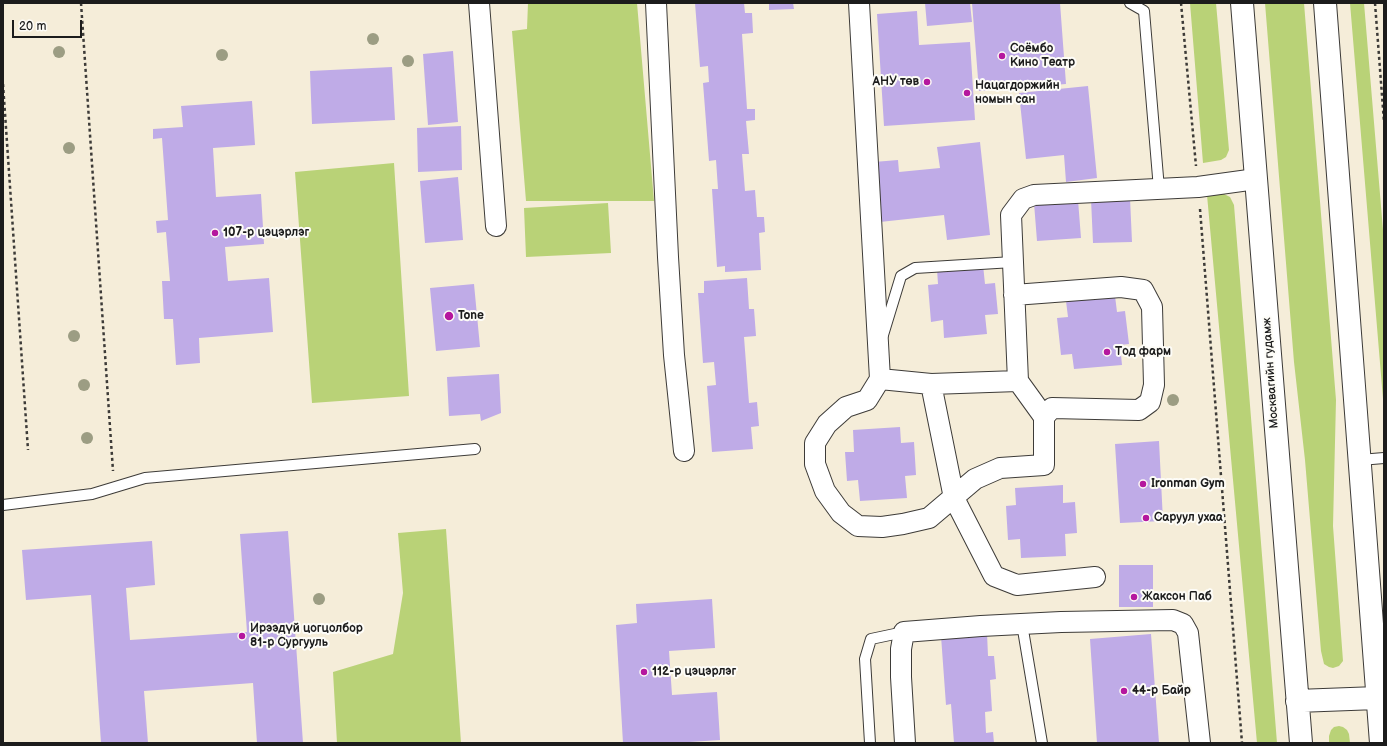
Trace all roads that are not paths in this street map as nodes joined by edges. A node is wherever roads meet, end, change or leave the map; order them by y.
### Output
1 (479, 3) edge
2 (656, 3) edge
3 (859, 3) edge
4 (1130, 3) edge
5 (1242, 3) edge
6 (1326, 3) edge
7 (1256, 179) junction
8 (1159, 189) junction
9 (496, 226) dead end
10 (1013, 262) junction
11 (1014, 295) junction
12 (879, 348) junction
13 (880, 379) junction
14 (1018, 381) junction
15 (931, 384) junction
16 (1044, 417) junction
17 (474, 449) dead end
18 (684, 451) dead end
19 (1384, 458) edge
20 (1360, 460) junction
21 (954, 498) junction
22 (3, 505) edge
23 (1095, 577) dead end
24 (1022, 624) junction
25 (904, 632) junction
26 (1379, 648) edge
27 (1380, 671) edge
28 (1377, 698) junction
29 (1297, 701) junction
30 (870, 743) edge
31 (905, 743) edge
32 (1042, 743) edge
33 (1200, 743) edge
34 (1301, 743) edge
35 (1381, 743) edge

1 - 9 street
2 - 18 street
3 - 12 street
4 - 8 lane
5 - 7 highway, Москвагийн гудамж
6 - 20 highway
7 - 8 street
7 - 29 highway, Москвагийн гудамж
8 - 10 street
10 - 11 street
10 - 12 lane
11 - 14 street
11 - 16 street
12 - 13 street
13 - 15 street
13 - 21 street
14 - 15 street
14 - 16 street
15 - 21 street
16 - 21 street
17 - 22 lane
19 - 20 lane
20 - 26 highway
21 - 23 street
24 - 25 street
24 - 32 lane
24 - 33 street
25 - 30 lane
25 - 31 street
26 - 27 highway
27 - 28 highway
28 - 29 highway
28 - 35 highway
29 - 34 highway, Москвагийн гудамж

